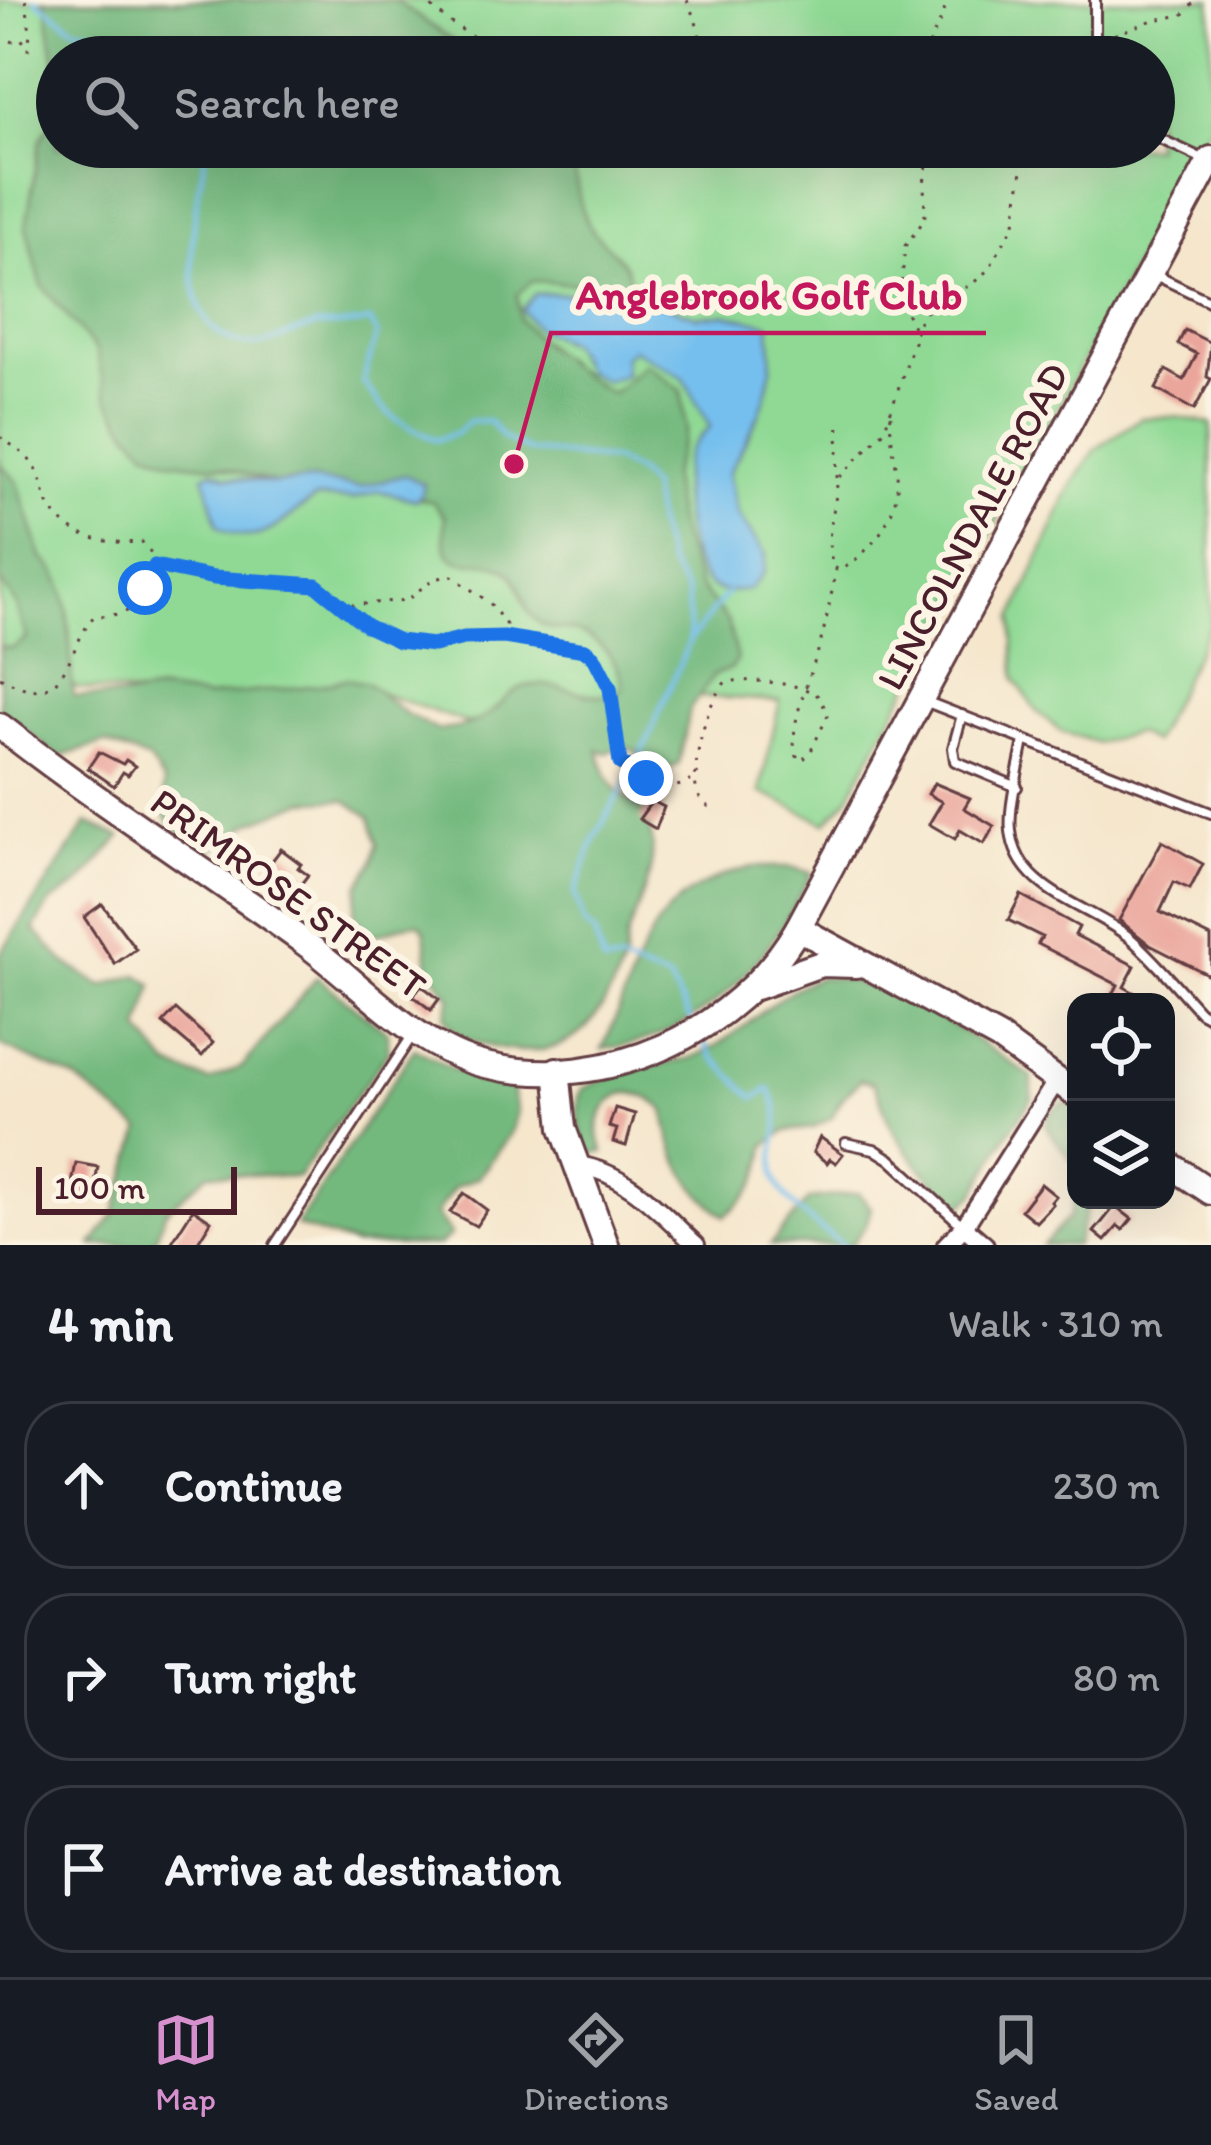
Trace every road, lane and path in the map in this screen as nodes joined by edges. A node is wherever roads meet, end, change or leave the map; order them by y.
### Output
1 (26, 0) edge
2 (422, 0) edge
3 (687, 0) edge
4 (947, 0) edge
5 (1095, 0) edge
6 (1196, 0) edge
7 (30, 33) junction
8 (0, 36) edge
9 (475, 36) edge
10 (700, 36) edge
11 (934, 36) edge
12 (1095, 36) edge
13 (1118, 36) edge
14 (27, 58) dead end
15 (1175, 145) edge
16 (1210, 160) edge
17 (927, 168) edge
18 (1022, 168) edge
19 (1148, 272) junction
20 (1211, 302) edge
21 (914, 328) junction
22 (891, 415) junction
23 (839, 420) dead end
24 (0, 437) edge
25 (837, 480) junction
26 (155, 566) junction
27 (837, 569) junction
28 (340, 606) junction
29 (504, 637) junction
30 (0, 677) edge
31 (804, 689) junction
32 (920, 699) junction
33 (962, 715) junction
34 (0, 726) edge
35 (1024, 740) junction
36 (698, 772) junction
37 (1017, 787) junction
38 (709, 807) dead end
39 (1210, 815) edge
40 (798, 928) junction
41 (882, 973) junction
42 (756, 987) junction
43 (1211, 1018) edge
44 (417, 1030) junction
45 (556, 1070) junction
46 (1067, 1087) edge
47 (846, 1143) dead end
48 (578, 1165) junction
49 (1175, 1168) edge
50 (1211, 1192) edge
51 (964, 1227) junction
52 (275, 1245) edge
53 (606, 1245) edge
54 (696, 1245) edge
55 (946, 1245) edge
56 (986, 1245) edge

1 - 7 path
2 - 9 path
3 - 10 path
4 - 11 path
5 - 12 lane
6 - 13 path
7 - 8 path
7 - 14 path
15 - 16 lane
16 - 19 main road, LINCOLNDALE ROAD
17 - 21 path
18 - 21 path
19 - 20 lane
19 - 32 main road, LINCOLNDALE ROAD
21 - 22 path
22 - 25 path
22 - 27 path
23 - 25 path
24 - 26 path
25 - 27 path
26 - 28 path
26 - 30 path
27 - 31 path
28 - 29 path
28 - 29 path
29 - 36 path
31 - 31 path
31 - 36 path
32 - 33 lane
32 - 40 main road, LINCOLNDALE ROAD
33 - 35 lane
33 - 37 lane
34 - 44 main road, PRIMROSE STREET
35 - 37 lane
35 - 39 lane
36 - 38 path
37 - 43 lane
40 - 41 main road
40 - 42 main road, LINCOLNDALE ROAD
41 - 42 main road
41 - 46 main road
42 - 45 main road, PRIMROSE STREET
44 - 45 main road, PRIMROSE STREET
44 - 52 lane
45 - 48 main road
46 - 51 street
47 - 51 lane
48 - 53 main road
48 - 54 street
49 - 50 main road
51 - 55 street
51 - 56 street

